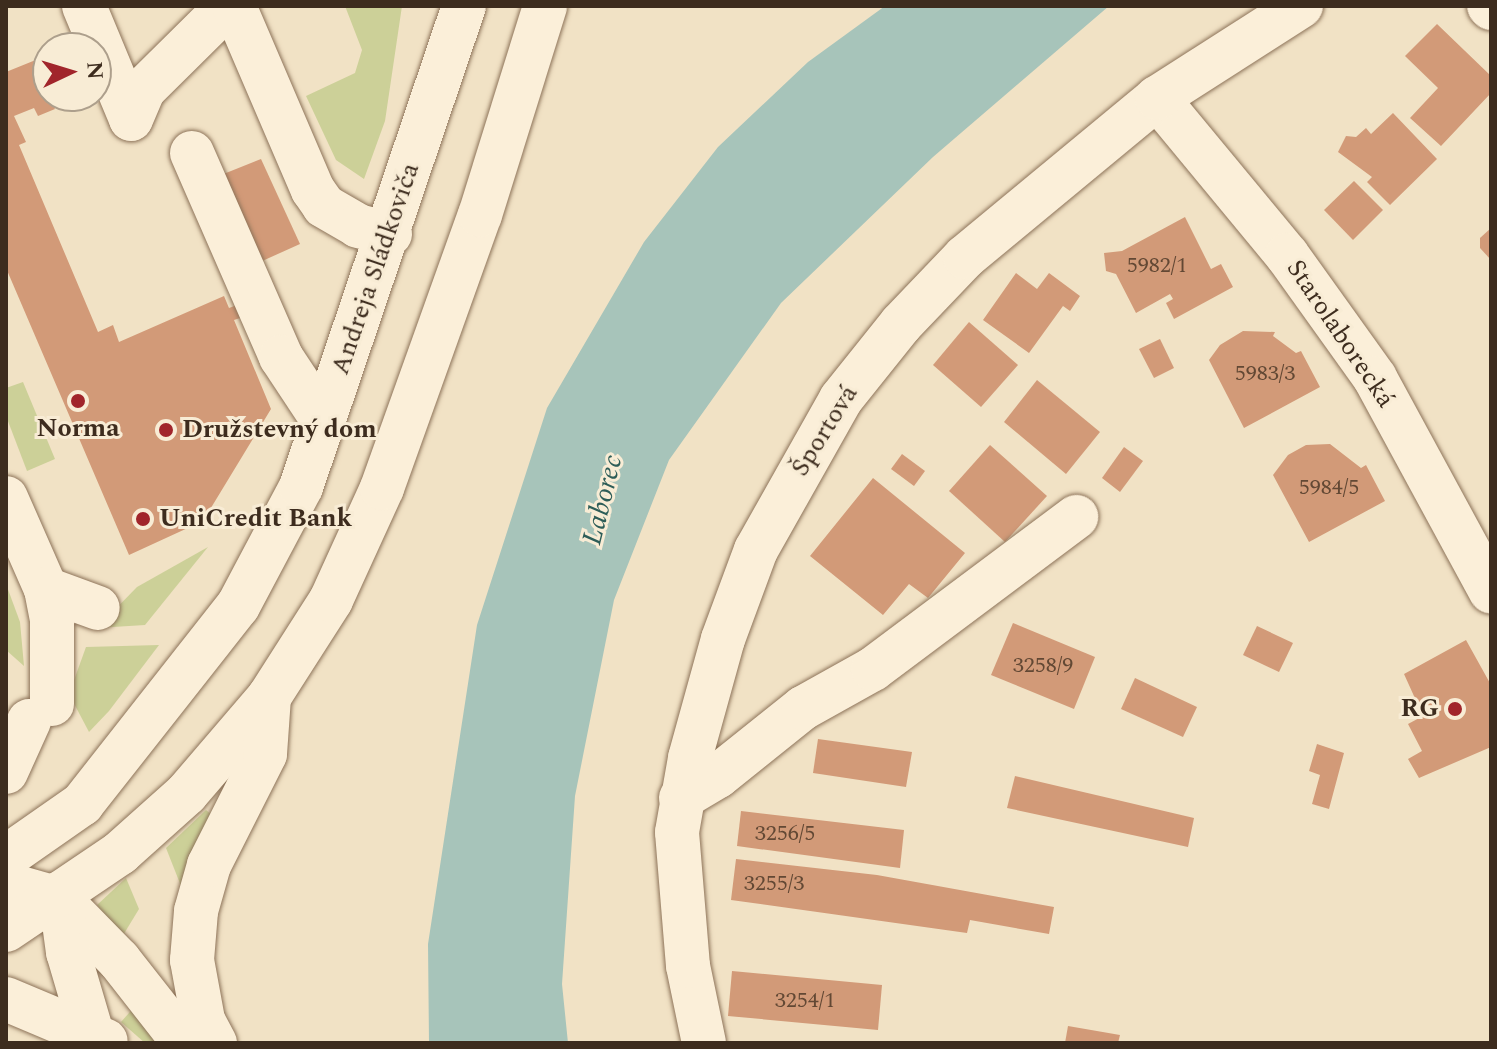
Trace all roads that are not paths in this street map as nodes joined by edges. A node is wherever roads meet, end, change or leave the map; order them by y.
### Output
1 (84, 6) edge
2 (231, 6) edge
3 (464, 6) edge
4 (545, 6) edge
5 (1301, 6) edge
6 (1157, 98) junction
7 (192, 153) dead end
8 (390, 234) junction
9 (324, 422) junction
10 (6, 498) edge
11 (1076, 517) dead end
12 (46, 589) junction
13 (1491, 592) edge
14 (98, 608) dead end
15 (269, 697) junction
16 (6, 772) edge
17 (681, 798) junction
18 (82, 804) junction
19 (6, 857) edge
20 (6, 884) edge
21 (59, 899) junction
22 (6, 930) edge
23 (6, 999) edge
24 (100, 1037) edge
25 (184, 1043) edge
26 (215, 1043) edge
27 (704, 1043) edge

1 - 2 street
2 - 8 street
3 - 8 street, Andreja Sládkoviča
4 - 15 street
5 - 6 street, Športová
6 - 13 street, Starolaborecká
6 - 17 street, Športová
7 - 9 street
8 - 9 street, Andreja Sládkoviča
9 - 18 street, Andreja Sládkoviča
10 - 12 street
11 - 17 street
12 - 14 street
12 - 16 street
15 - 21 street
15 - 26 street
17 - 27 street, Športová
18 - 19 street, Andreja Sládkoviča
18 - 21 street
20 - 21 street
21 - 22 street
21 - 24 street
21 - 25 street
23 - 24 street

